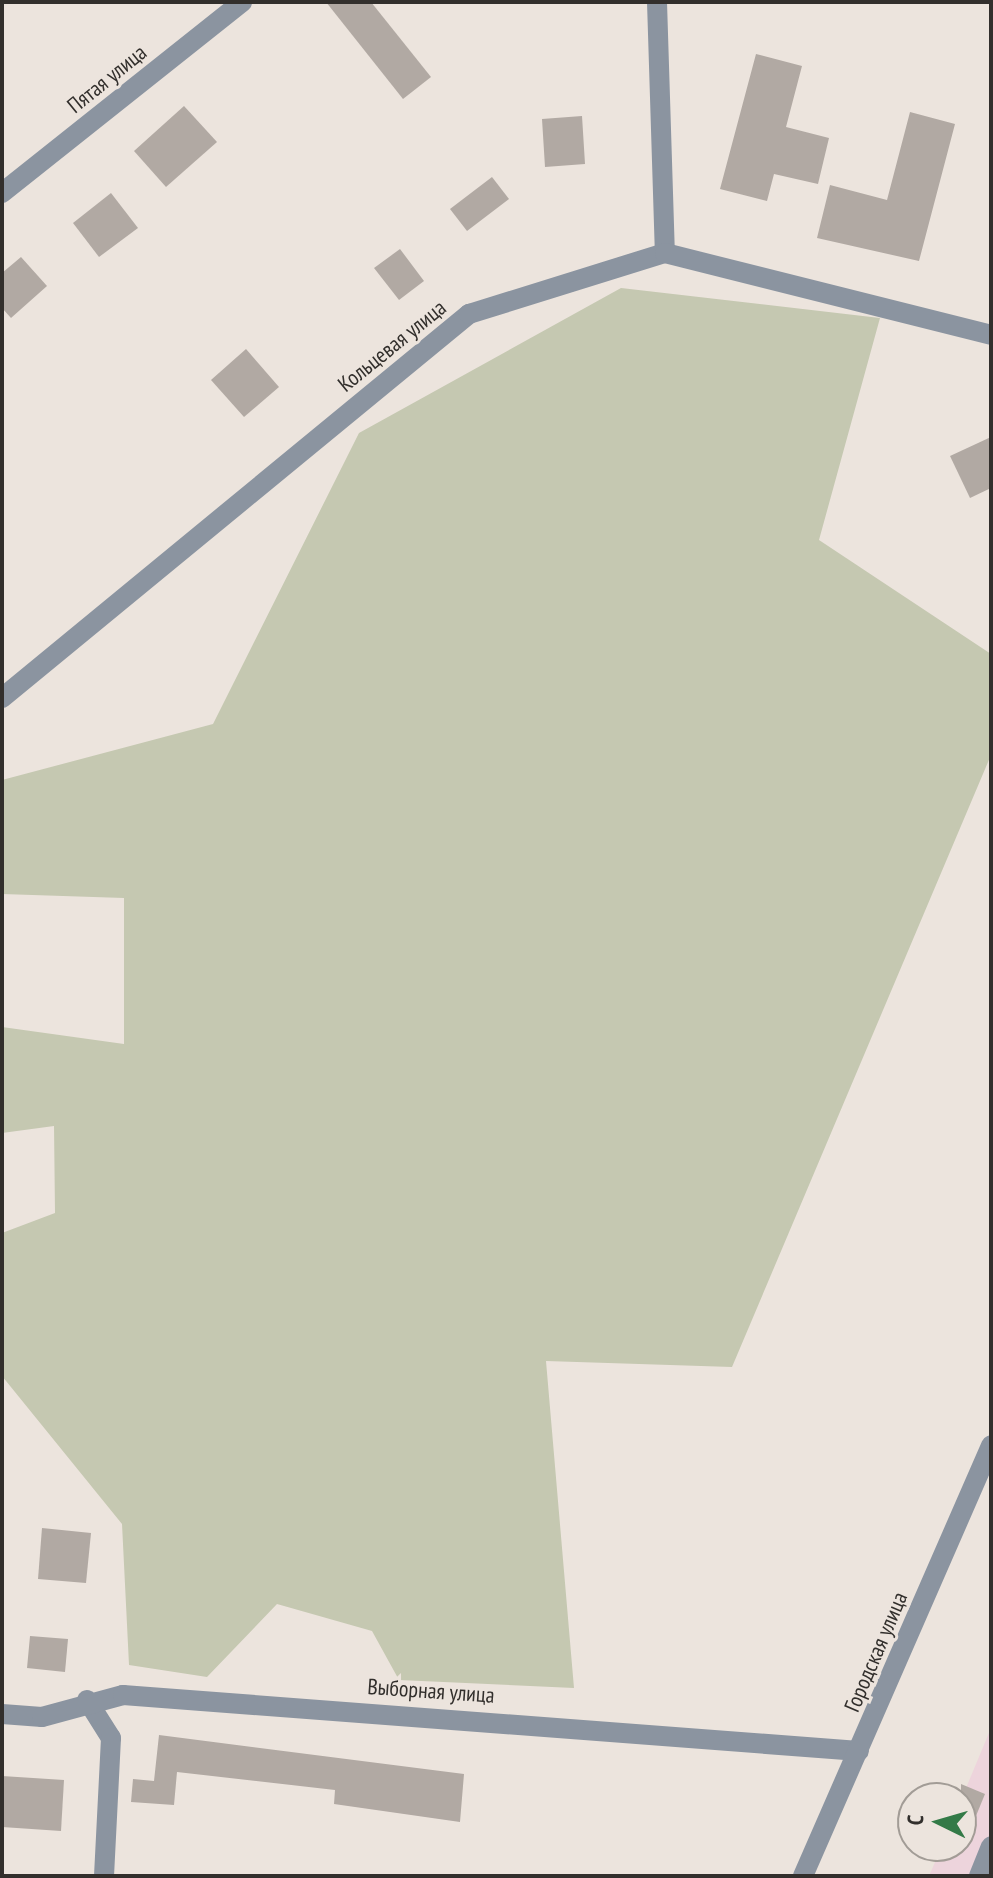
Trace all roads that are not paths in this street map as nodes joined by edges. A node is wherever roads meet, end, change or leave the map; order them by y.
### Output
1 (242, 2) edge
2 (657, 2) edge
3 (2, 193) edge
4 (665, 253) junction
5 (991, 335) edge
6 (2, 698) edge
7 (991, 1445) edge
8 (87, 1700) junction
9 (2, 1714) edge
10 (859, 1751) junction
11 (991, 1846) edge
12 (104, 1876) edge
13 (803, 1876) edge
14 (979, 1876) edge

1 - 3 street, Пятая улица
2 - 4 street
4 - 5 street
4 - 6 street, Кольцевая улица
7 - 10 street, Городская улица
8 - 9 street, Выборная улица
8 - 10 street, Выборная улица
8 - 12 street
10 - 13 street, Городская улица
11 - 14 street

